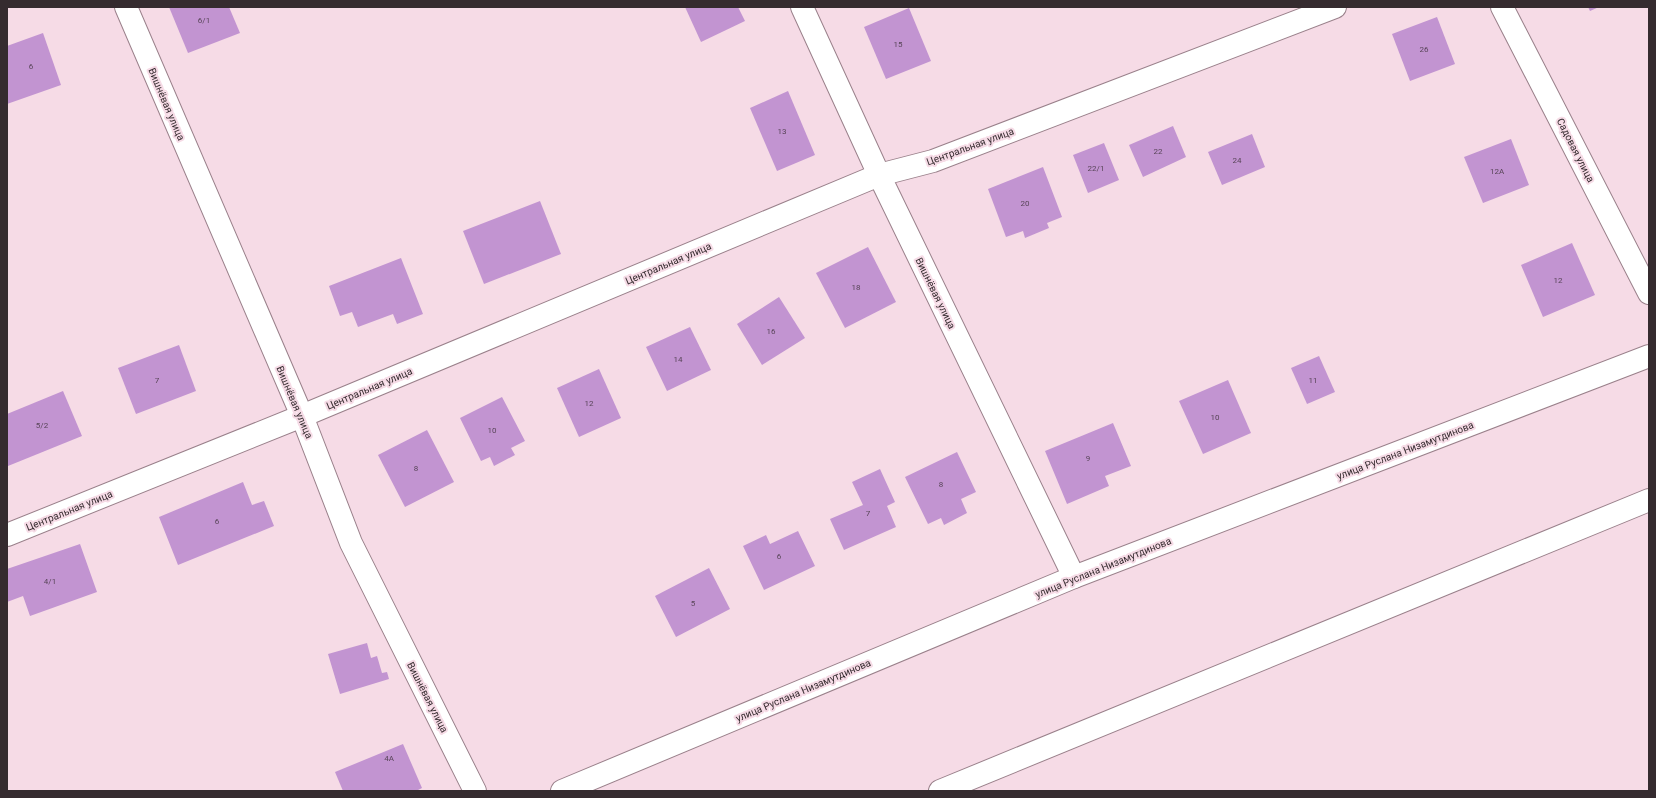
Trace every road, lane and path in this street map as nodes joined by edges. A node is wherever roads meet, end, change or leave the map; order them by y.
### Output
1 (126, 7) edge
2 (802, 7) edge
3 (1335, 7) edge
4 (1502, 7) edge
5 (879, 175) junction
6 (1649, 293) edge
7 (1649, 356) edge
8 (302, 416) junction
9 (1649, 500) edge
10 (7, 534) edge
11 (1074, 577) junction
12 (475, 791) edge
13 (562, 791) edge
14 (940, 791) edge

1 - 8 street, Вишнёвая улица
2 - 5 street, Вишнёвая улица
3 - 5 street, Центральная улица
4 - 6 street, Садовая улица
5 - 8 street, Центральная улица
5 - 11 street, Вишнёвая улица
7 - 11 street, улица Руслана Низамутдинова
8 - 10 street, Центральная улица
8 - 12 street, Вишнёвая улица
9 - 14 street
11 - 13 street, улица Руслана Низамутдинова

